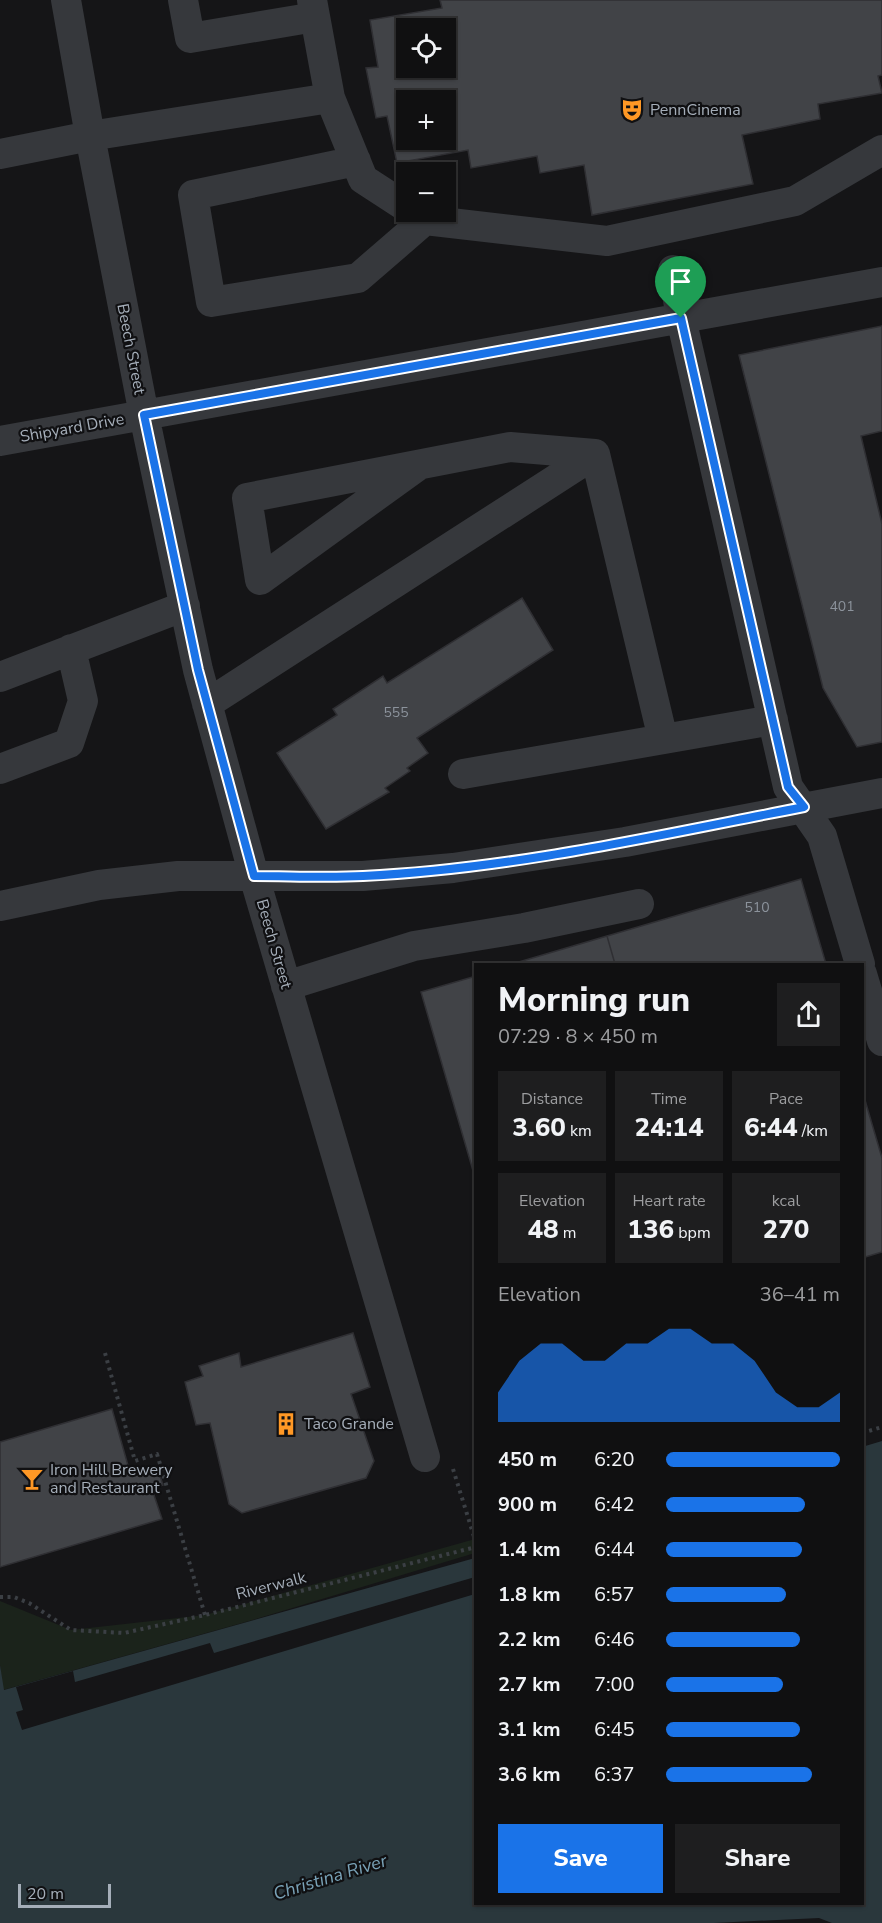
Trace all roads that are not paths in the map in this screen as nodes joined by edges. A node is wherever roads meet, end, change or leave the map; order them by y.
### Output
1 (66, 0) edge
2 (183, 0) edge
3 (314, 9) edge
4 (330, 98) junction
5 (90, 136) junction
6 (882, 150) edge
7 (0, 154) edge
8 (356, 161) junction
9 (396, 201) edge
10 (456, 219) edge
11 (407, 222) edge
12 (673, 270) dead end
13 (882, 282) edge
14 (681, 318) junction
15 (144, 415) junction
16 (0, 441) edge
17 (595, 454) junction
18 (419, 465) junction
19 (185, 606) junction
20 (71, 649) junction
21 (0, 677) edge
22 (207, 704) junction
23 (773, 720) junction
24 (663, 739) junction
25 (0, 769) edge
26 (463, 774) dead end
27 (882, 793) edge
28 (804, 807) junction
29 (254, 876) junction
30 (639, 904) dead end
31 (0, 906) edge
32 (864, 963) edge
33 (867, 973) edge
34 (286, 986) junction
35 (882, 1041) edge
36 (425, 1457) road end

1 - 5 street, Beech Street
2 - 3 street
3 - 4 street
4 - 5 street
4 - 8 street
5 - 7 street
5 - 15 street, Beech Street
6 - 10 street
8 - 9 street
8 - 11 street
12 - 14 street
13 - 14 street, Shipyard Drive
14 - 15 street, Shipyard Drive
14 - 23 street
15 - 16 street, Shipyard Drive
15 - 19 street, Beech Street
17 - 18 street
17 - 22 street
17 - 24 street
18 - 18 street
19 - 20 street
19 - 22 street, Beech Street
20 - 21 street
20 - 25 street
22 - 29 street, Beech Street
23 - 24 street
23 - 28 street
24 - 26 street
27 - 28 street
28 - 29 street
28 - 32 street
29 - 31 street
29 - 34 street, Beech Street
30 - 34 street
33 - 35 street
34 - 36 street, Beech Street

